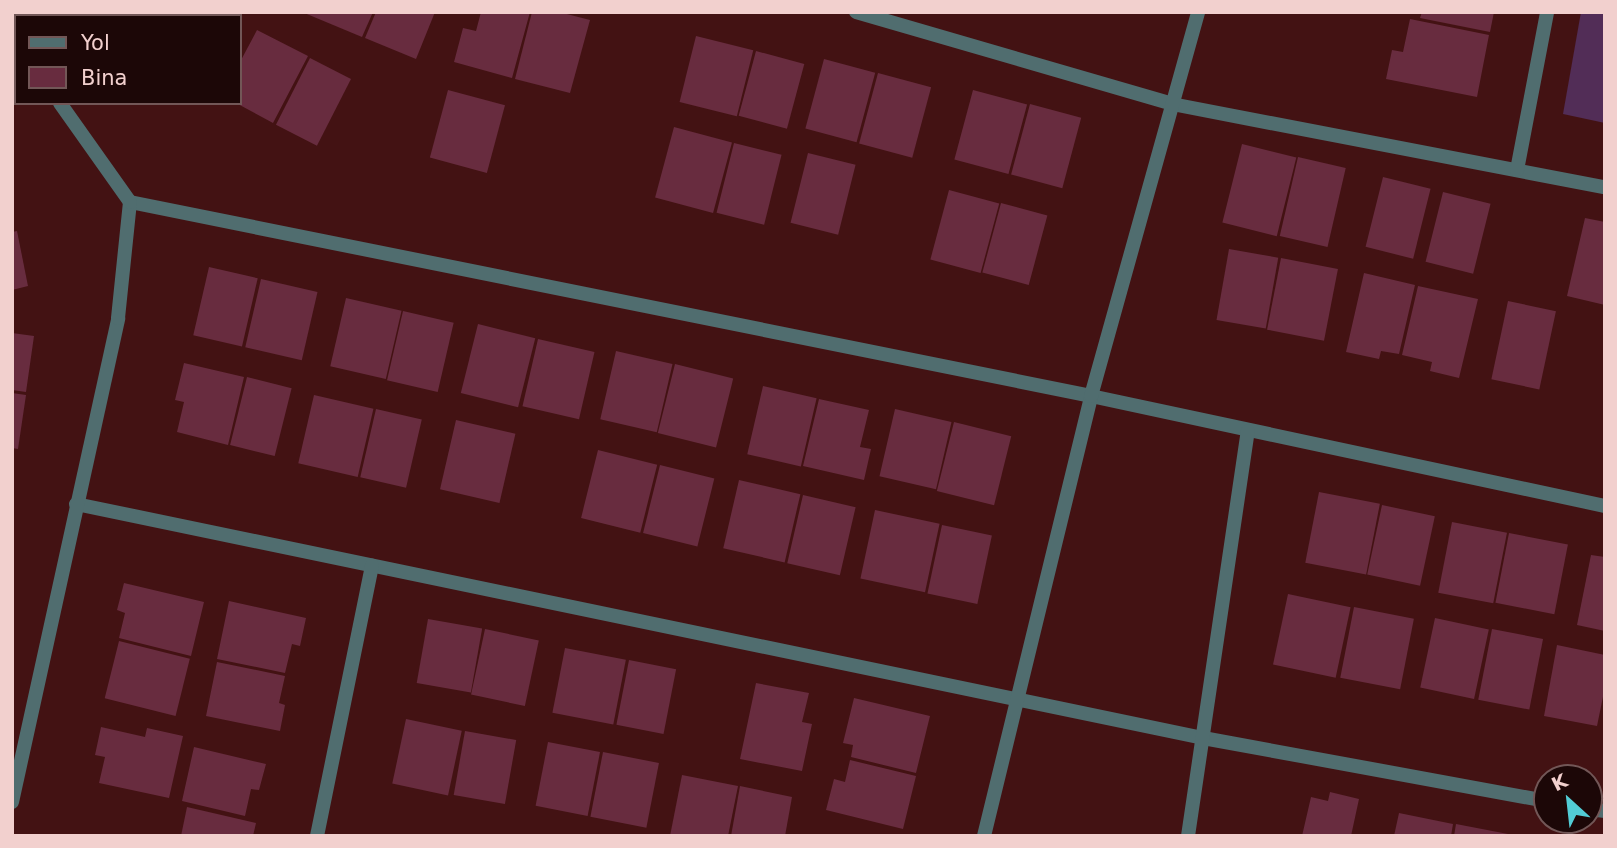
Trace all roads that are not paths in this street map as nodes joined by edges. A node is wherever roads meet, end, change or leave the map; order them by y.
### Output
1 (856, 12) edge
2 (1198, 12) edge
3 (1547, 12) edge
4 (1172, 104) junction
5 (61, 105) edge
6 (1517, 170) junction
7 (1605, 187) edge
8 (130, 202) junction
9 (1091, 396) junction
10 (1248, 431) junction
11 (76, 505) junction
12 (1605, 506) edge
13 (372, 566) junction
14 (1017, 700) junction
15 (1203, 738) junction
16 (1533, 798) edge
17 (12, 802) edge
18 (320, 835) edge
19 (984, 836) edge
20 (1188, 836) edge

1 - 4 street
2 - 4 street
3 - 6 street
4 - 6 street
4 - 9 street
5 - 8 street
6 - 7 street
8 - 9 street
8 - 11 street
9 - 10 street
9 - 14 street
10 - 12 street
10 - 15 street
11 - 13 street
11 - 17 street
13 - 14 street
13 - 18 street
14 - 15 street
14 - 19 street
15 - 16 street
15 - 20 street

